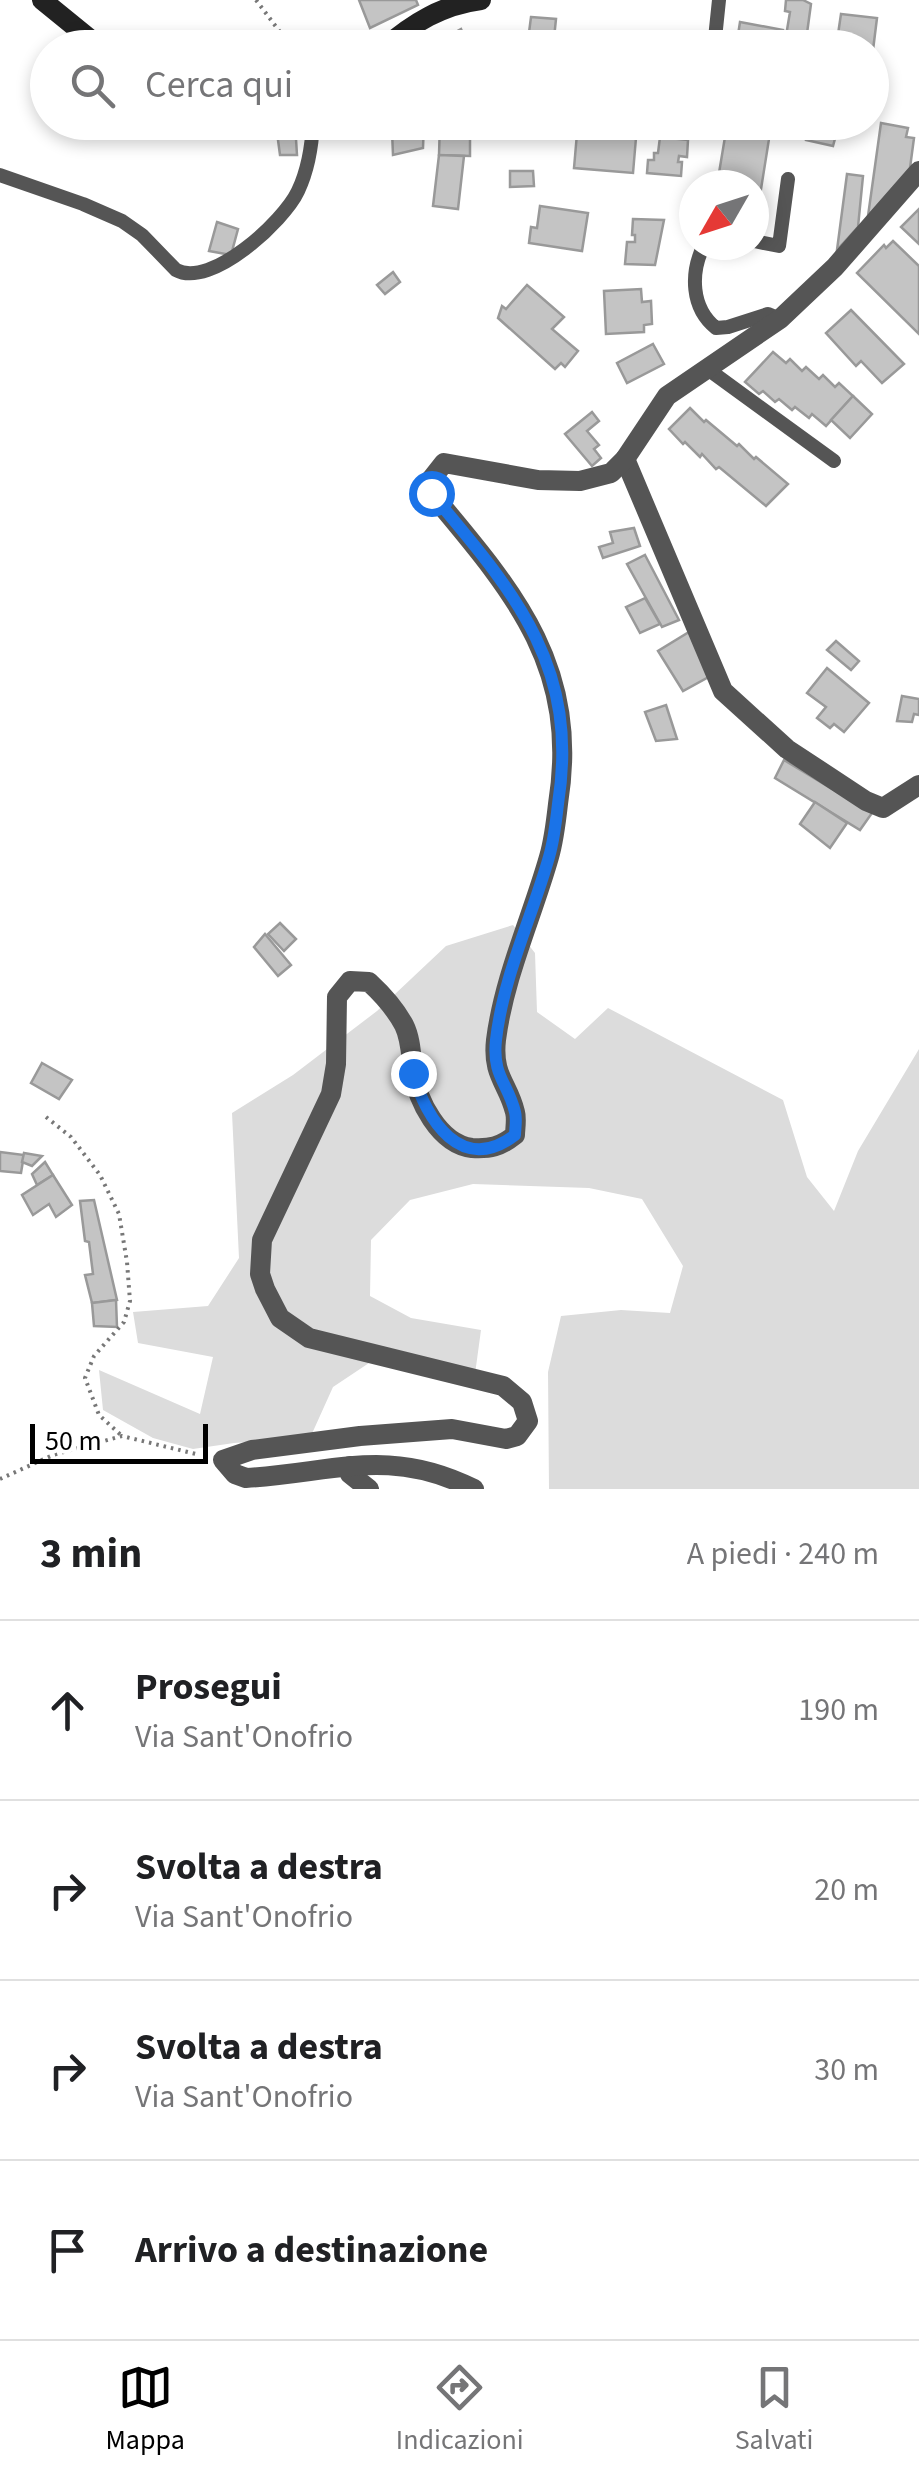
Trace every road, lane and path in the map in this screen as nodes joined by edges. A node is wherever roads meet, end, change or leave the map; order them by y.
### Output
1 (42, 0) edge
2 (256, 0) edge
3 (472, 0) edge
4 (480, 0) edge
5 (720, 0) edge
6 (80, 30) edge
7 (278, 30) edge
8 (407, 30) edge
9 (716, 30) edge
10 (310, 140) edge
11 (919, 170) edge
12 (0, 175) edge
13 (788, 179) dead end
14 (769, 244) edge
15 (697, 260) edge
16 (780, 319) junction
17 (709, 370) junction
18 (625, 459) junction
19 (834, 461) dead end
20 (919, 785) edge
21 (46, 1117) dead end
22 (122, 1436) junction
23 (223, 1460) junction
24 (350, 1466) junction
25 (0, 1479) edge
26 (369, 1489) edge
27 (474, 1489) edge

1 - 6 street
2 - 7 path
3 - 4 street
3 - 8 street
5 - 9 lane
10 - 12 lane
11 - 16 street
13 - 14 lane
15 - 16 lane
16 - 17 street
17 - 18 street
17 - 19 lane
18 - 20 street
18 - 23 street
21 - 22 path
22 - 23 path
22 - 25 path
23 - 24 street
24 - 26 street
24 - 27 street

